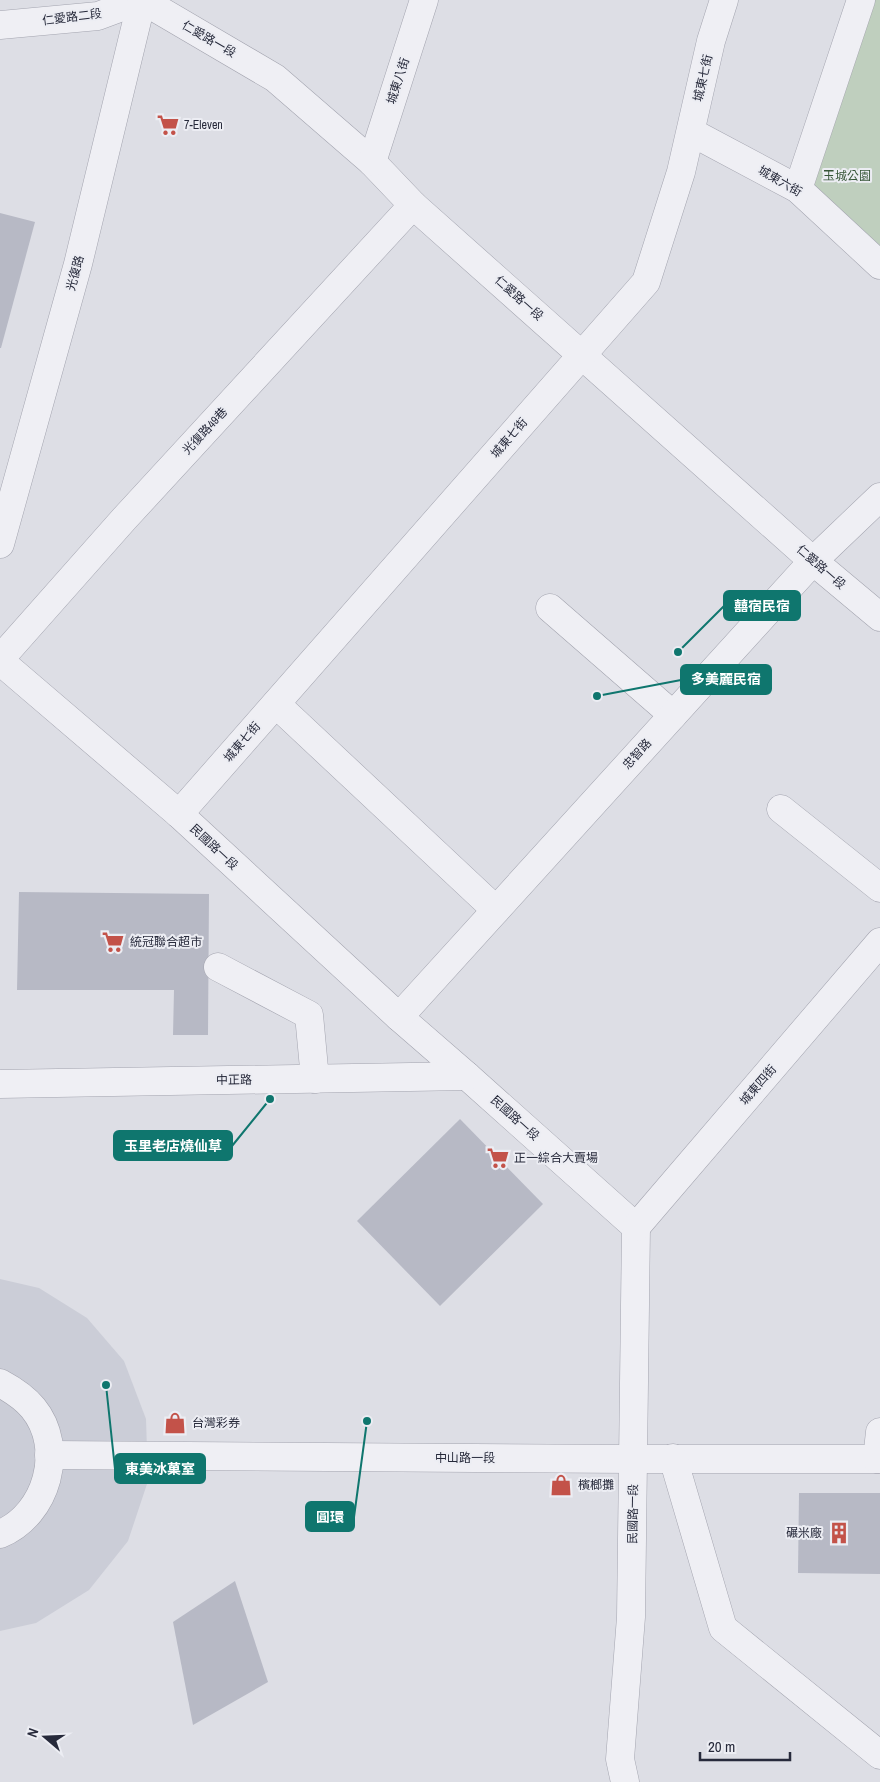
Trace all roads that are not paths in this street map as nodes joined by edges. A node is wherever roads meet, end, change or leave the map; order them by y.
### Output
1 (142, 0) edge
2 (424, 0) edge
3 (724, 0) edge
4 (861, 0) edge
5 (0, 25) edge
6 (691, 132) junction
7 (372, 162) junction
8 (798, 189) junction
9 (413, 205) junction
10 (880, 265) edge
11 (583, 355) junction
12 (880, 497) edge
13 (0, 544) edge
14 (813, 560) junction
15 (550, 608) dead end
16 (880, 618) edge
17 (0, 660) edge
18 (276, 704) junction
19 (673, 715) junction
20 (781, 809) dead end
21 (179, 814) junction
22 (880, 888) edge
23 (496, 910) junction
24 (880, 942) edge
25 (218, 966) dead end
26 (399, 1017) junction
27 (467, 1076) junction
28 (316, 1079) junction
29 (0, 1084) edge
30 (636, 1227) junction
31 (0, 1383) edge
32 (880, 1432) edge
33 (49, 1455) junction
34 (672, 1458) junction
35 (634, 1459) junction
36 (878, 1459) edge
37 (0, 1534) edge
38 (880, 1755) edge
39 (625, 1782) edge

1 - 5 street, 仁愛路二段
1 - 7 street, 仁愛路一段
1 - 13 street, 光復路
2 - 7 street, 城東八街
3 - 6 street, 城東七街
4 - 8 street
6 - 8 street, 城東六街
6 - 11 street, 城東七街
7 - 9 street, 仁愛路一段
8 - 10 street, 城東六街
9 - 11 street, 仁愛路一段
9 - 17 street, 光復路49巷
11 - 14 street, 仁愛路一段
11 - 18 street, 城東七街
12 - 14 street, 忠智路
14 - 16 street, 仁愛路一段
14 - 19 street, 忠智路
15 - 19 street
17 - 21 street, 民國路一段
18 - 21 street, 城東七街
18 - 23 street
19 - 23 street, 忠智路
20 - 22 street
21 - 26 street, 民國路一段
23 - 26 street, 忠智路
24 - 30 street, 城東四街
25 - 28 street
26 - 27 street, 民國路一段
27 - 28 street, 中正路
27 - 30 street, 民國路一段
28 - 29 street, 中正路
30 - 35 street, 民國路一段
31 - 33 street
32 - 36 street
33 - 35 street, 中山路一段
33 - 37 street
34 - 35 street, 中山路一段
34 - 36 street, 中山路一段
34 - 38 street
35 - 39 street, 民國路一段

